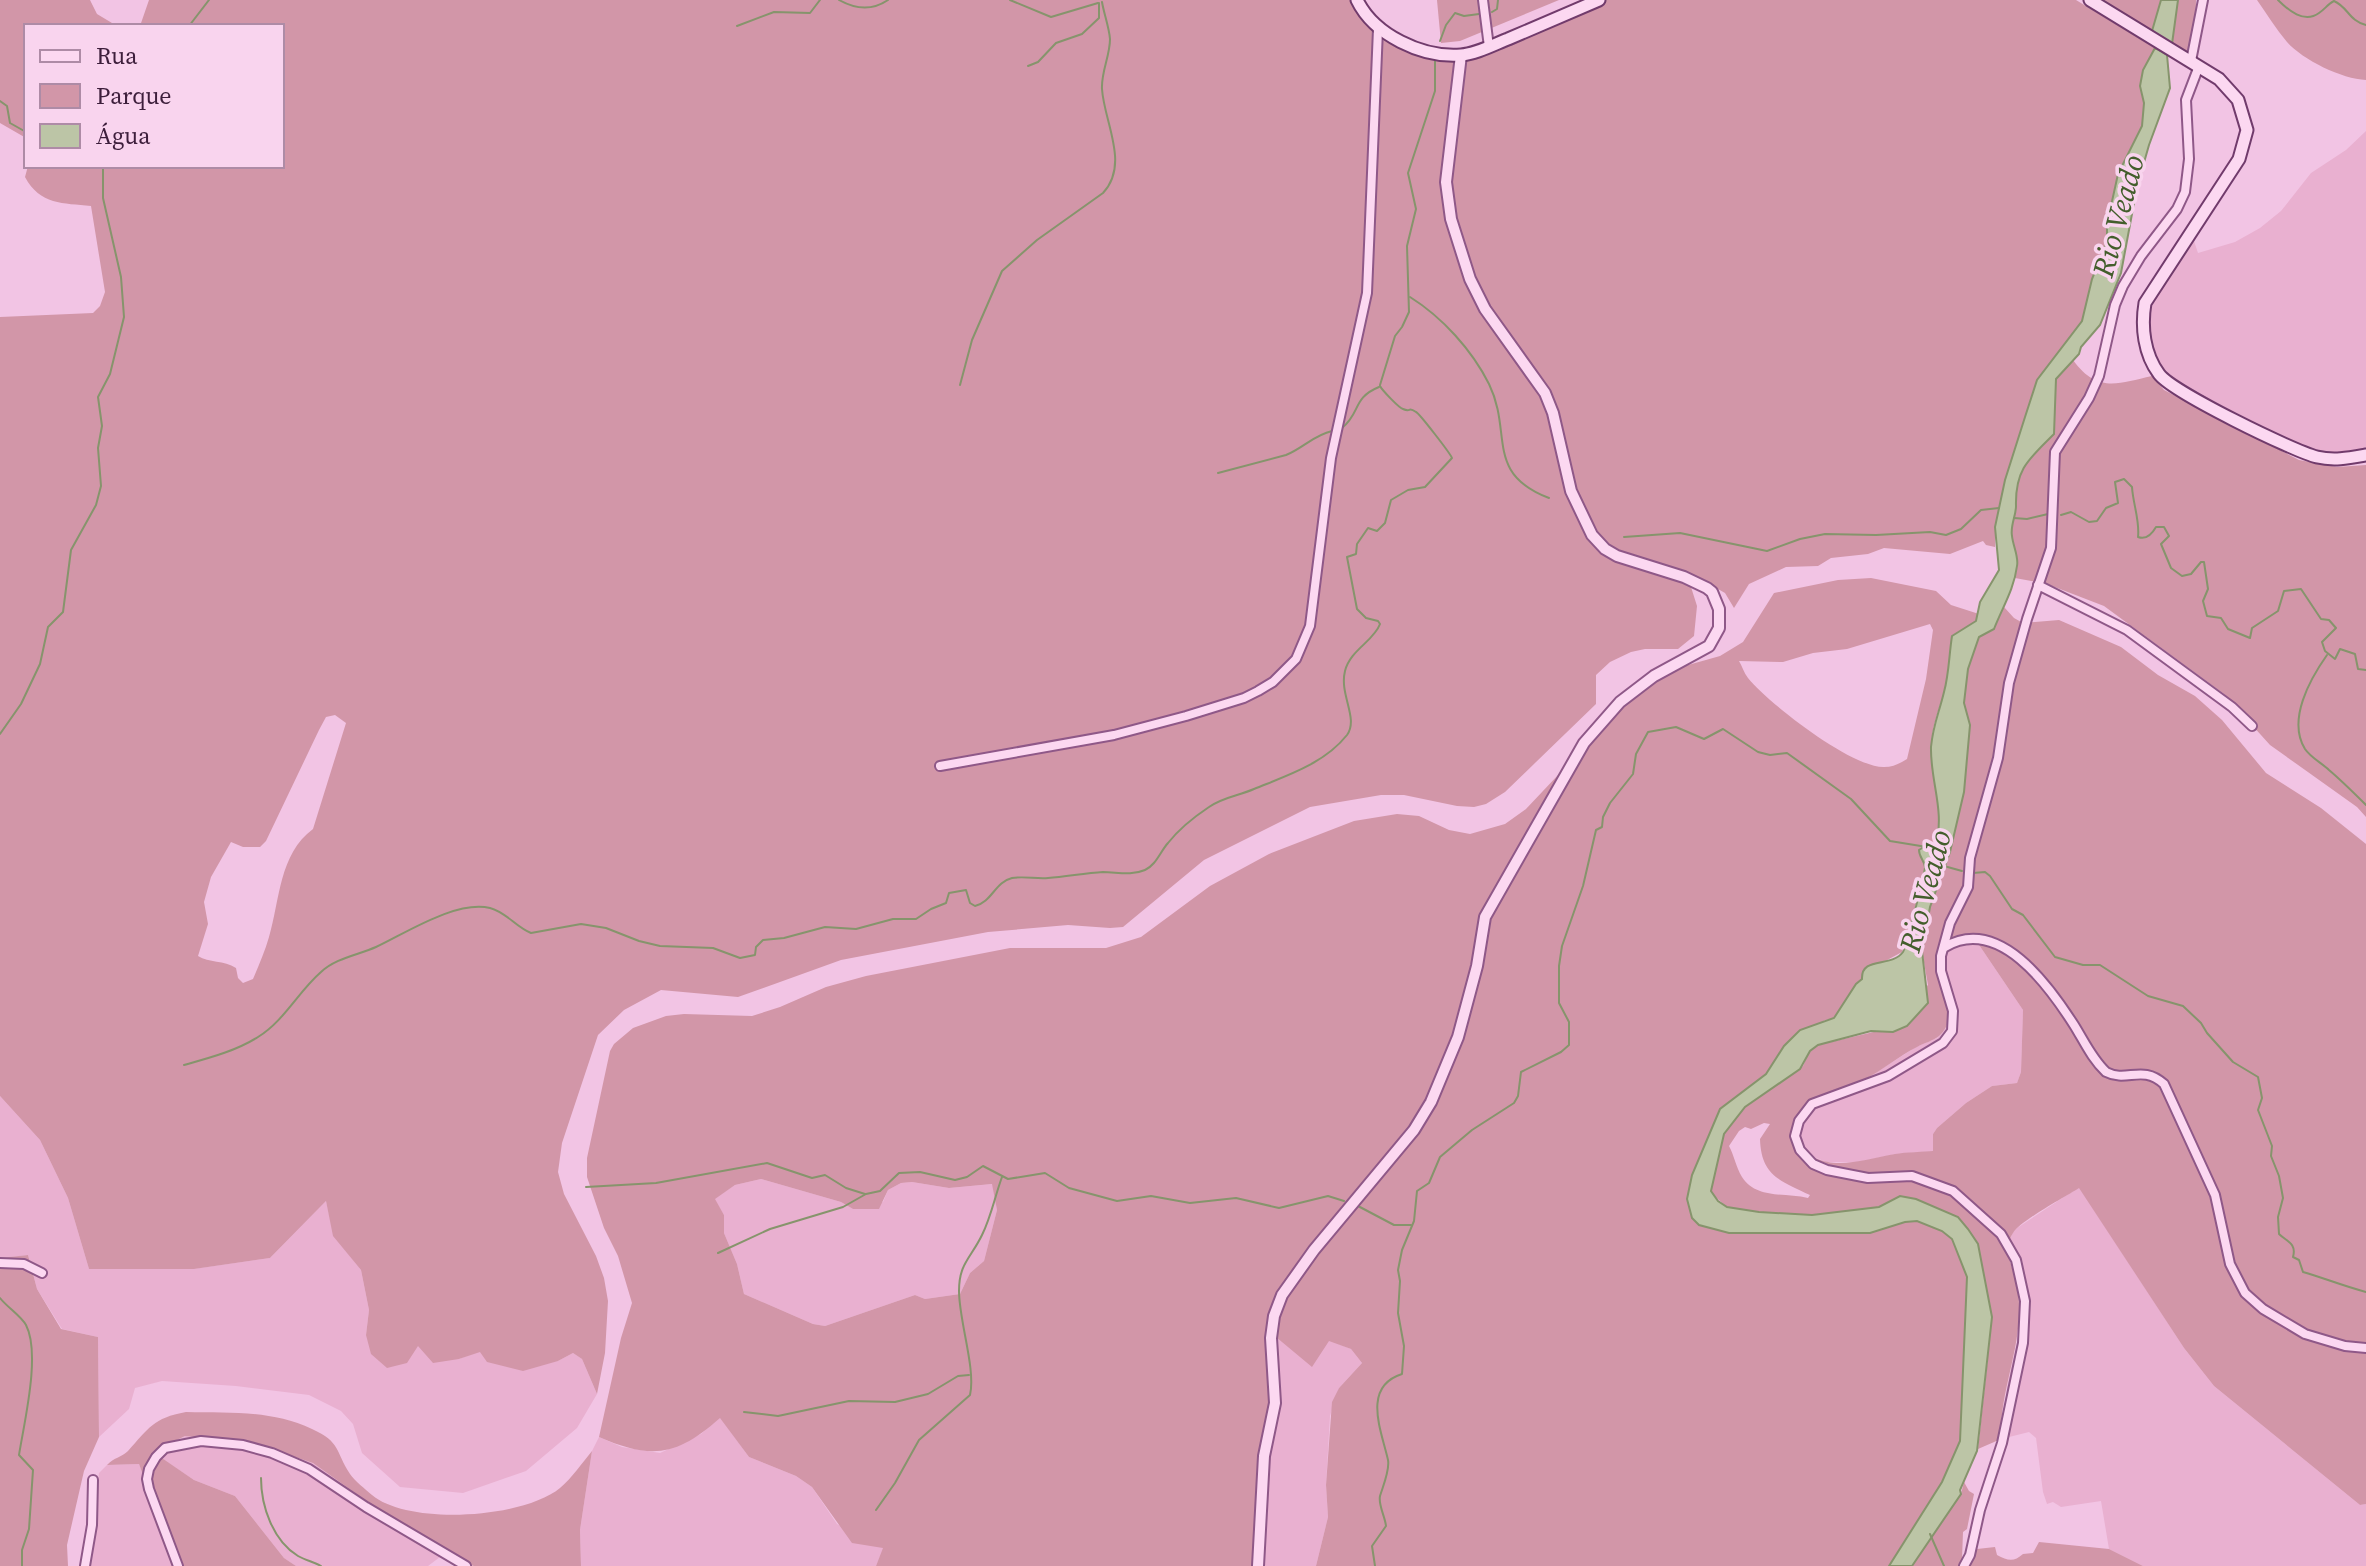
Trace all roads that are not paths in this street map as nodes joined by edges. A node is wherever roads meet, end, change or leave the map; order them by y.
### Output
1 (1357, 0) edge
2 (1483, 0) edge
3 (1599, 0) edge
4 (2090, 0) edge
5 (2203, 0) edge
6 (1378, 29) junction
7 (1489, 47) junction
8 (1461, 55) junction
9 (2195, 63) junction
10 (2366, 455) edge
11 (2038, 585) junction
12 (2252, 726) dead end
13 (940, 766) dead end
14 (1945, 947) junction
15 (0, 1263) edge
16 (42, 1273) dead end
17 (2366, 1348) edge
18 (93, 1480) dead end
19 (85, 1566) edge
20 (178, 1566) edge
21 (466, 1566) edge
22 (1258, 1566) edge
23 (1964, 1566) edge

1 - 6 main road
2 - 7 street
3 - 7 main road
4 - 9 main road
5 - 9 street
6 - 8 main road
6 - 13 street
7 - 8 main road
8 - 22 street
9 - 10 main road
9 - 11 street
11 - 12 street
11 - 14 street
14 - 17 street
14 - 23 street
15 - 16 street
18 - 19 street
20 - 21 street

